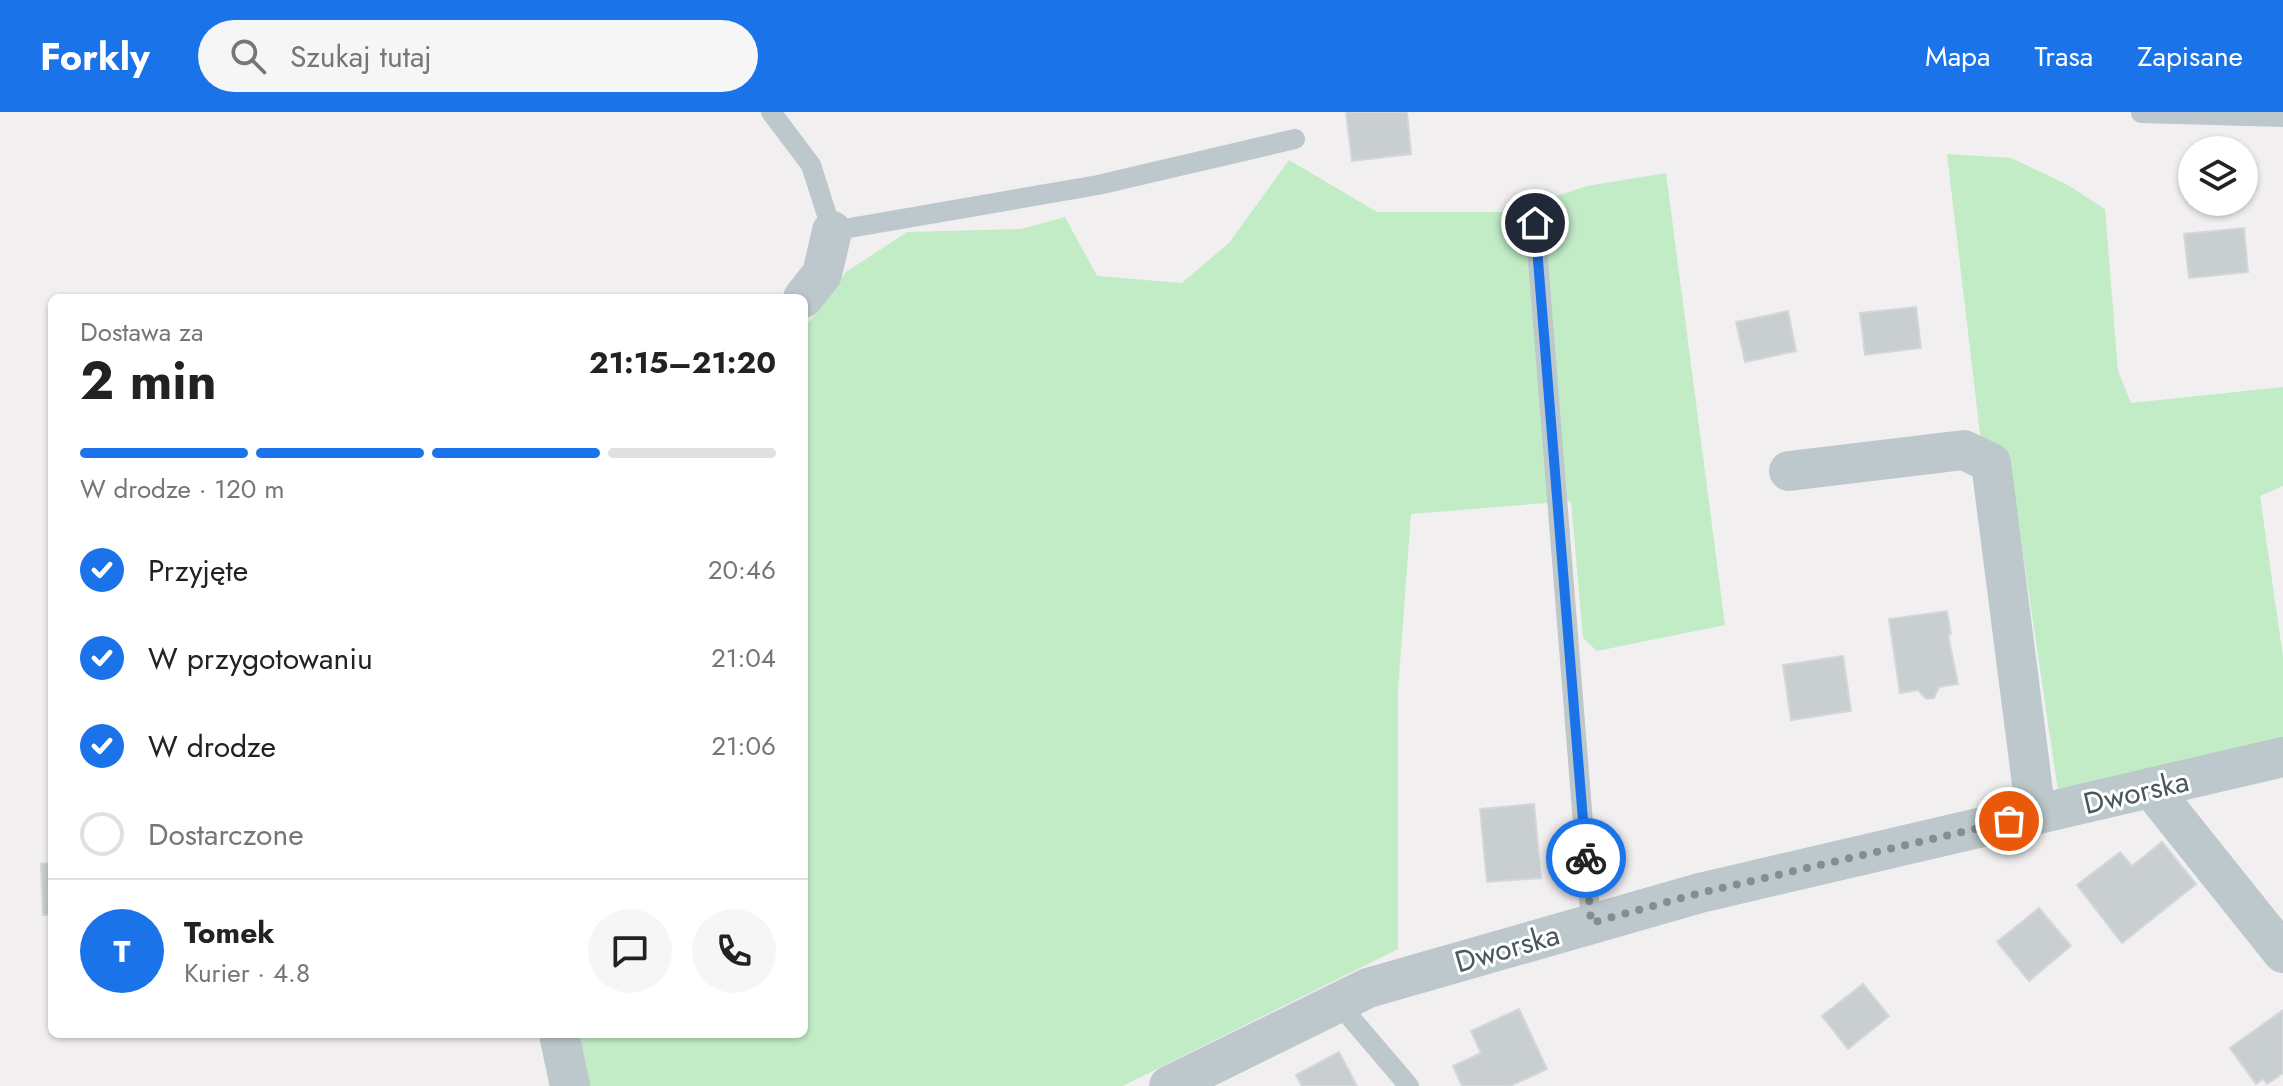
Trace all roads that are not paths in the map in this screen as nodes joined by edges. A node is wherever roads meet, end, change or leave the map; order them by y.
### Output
1 (771, 112) edge
2 (2141, 113) edge
3 (2283, 117) edge
4 (1295, 139) dead end
5 (1535, 223) dead end
6 (832, 231) junction
7 (806, 294) edge
8 (1789, 471) dead end
9 (2283, 757) edge
10 (2151, 788) junction
11 (2036, 815) junction
12 (1591, 923) junction
13 (2283, 953) edge
14 (1338, 1003) junction
15 (560, 1038) edge
16 (570, 1086) edge
17 (1169, 1086) edge
18 (1409, 1086) edge

1 - 6 lane
2 - 3 lane
4 - 6 lane
5 - 12 lane
6 - 7 street
8 - 11 street
9 - 10 street, Dworska
10 - 11 street, Dworska
10 - 13 street
11 - 12 street, Dworska
12 - 14 street, Dworska
14 - 17 street, Dworska
14 - 18 lane
15 - 16 street

